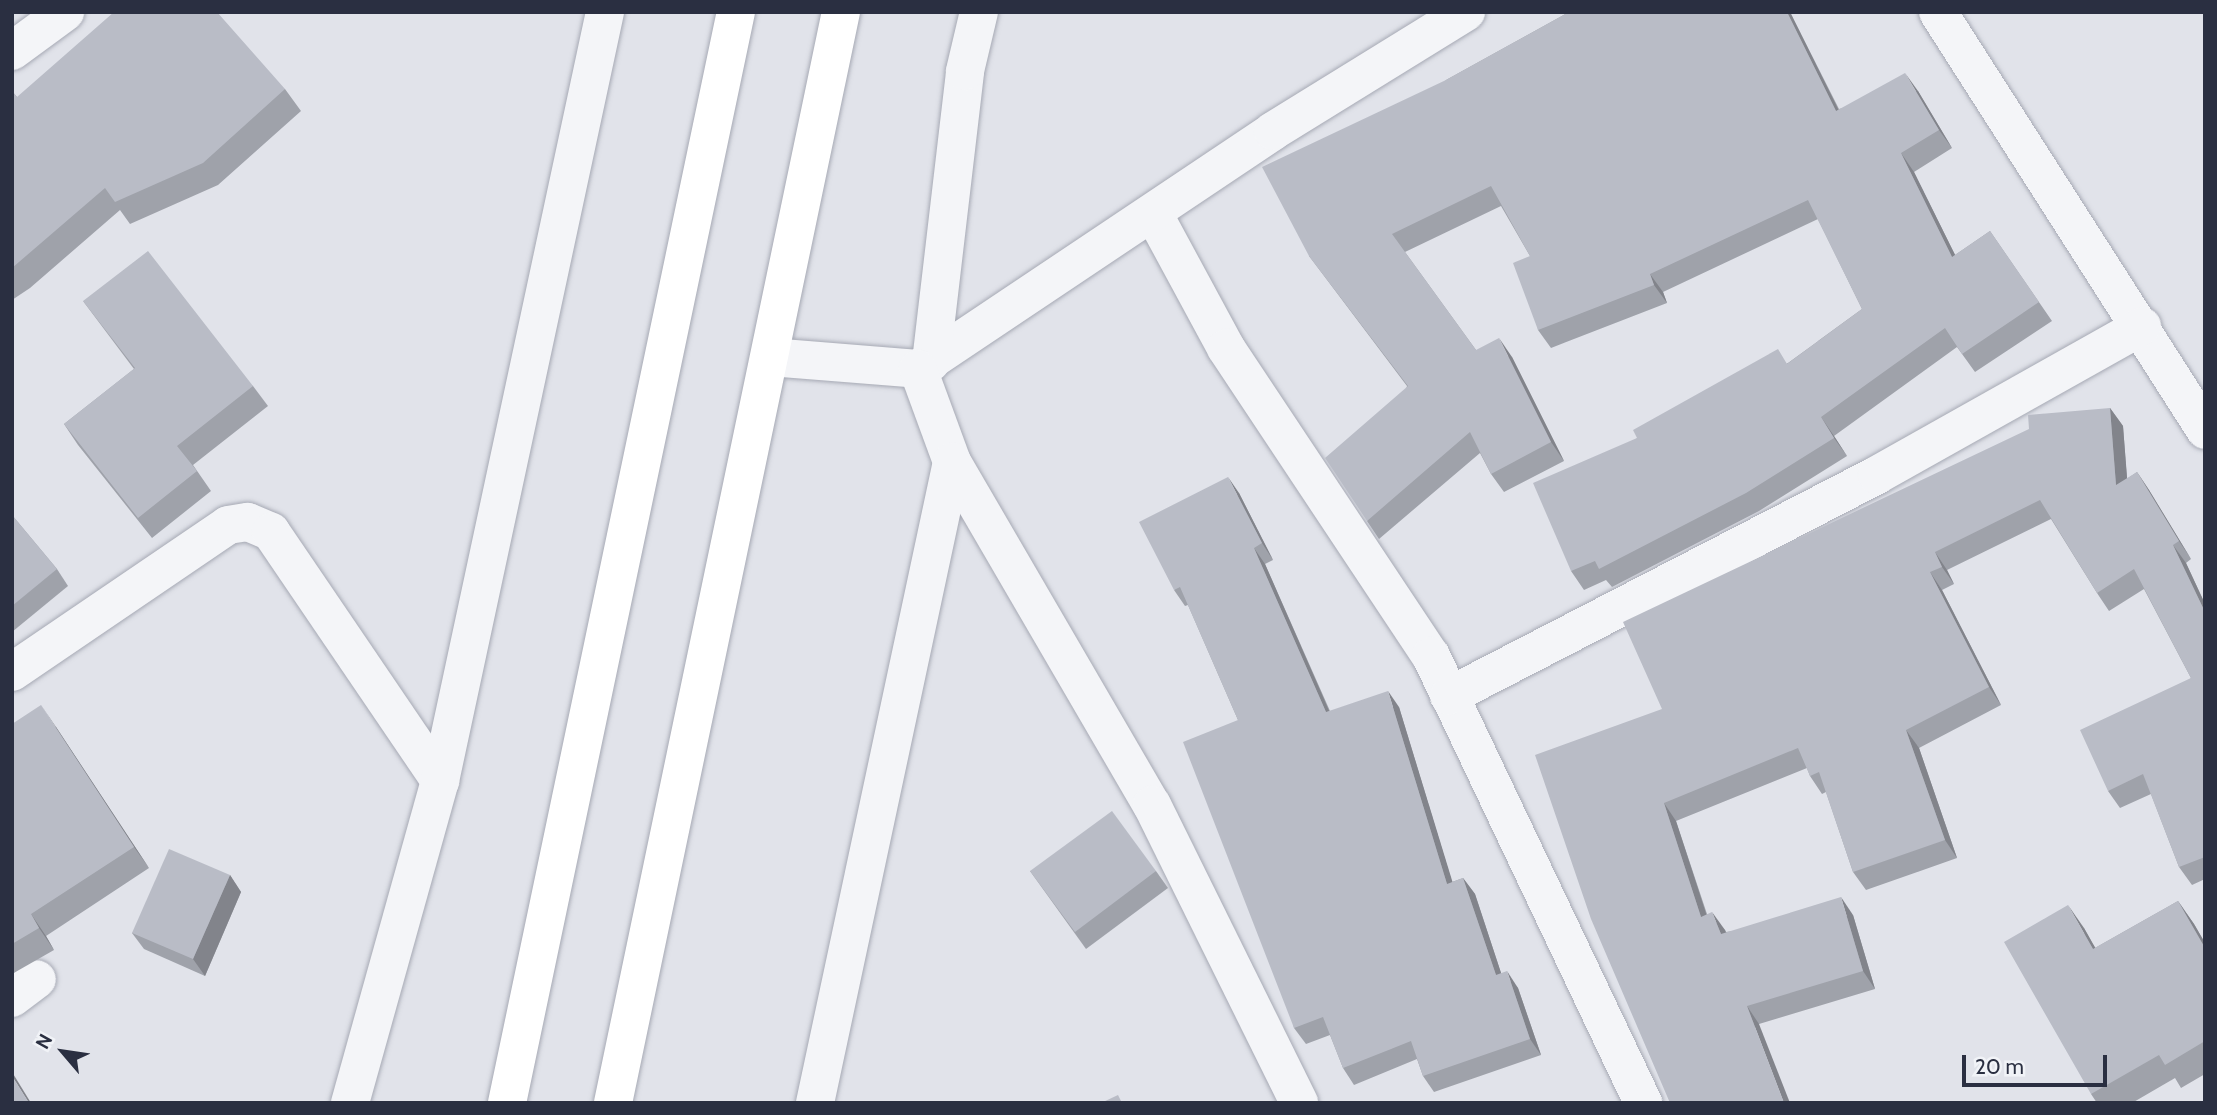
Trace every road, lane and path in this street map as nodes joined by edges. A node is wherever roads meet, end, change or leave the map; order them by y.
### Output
1 (65, 12) edge
2 (605, 12) edge
3 (736, 12) edge
4 (841, 12) edge
5 (979, 12) edge
6 (1466, 12) edge
7 (1938, 12) edge
8 (12, 51) edge
9 (1153, 214) junction
10 (2142, 326) junction
11 (770, 357) junction
12 (925, 366) junction
13 (2205, 430) edge
14 (952, 462) junction
15 (12, 672) edge
16 (1450, 696) junction
17 (440, 781) junction
18 (350, 1103) edge
19 (507, 1103) edge
20 (612, 1103) edge
21 (815, 1103) edge
22 (1299, 1103) edge
23 (1643, 1103) edge

1 - 8 street
2 - 17 street
3 - 19 highway
4 - 11 highway
5 - 12 street
6 - 9 street
7 - 10 street
9 - 12 street
9 - 16 street
10 - 13 street
10 - 16 street
11 - 12 street
11 - 20 highway
12 - 14 street
14 - 21 street
14 - 22 street
15 - 17 street
16 - 23 street
17 - 18 street

